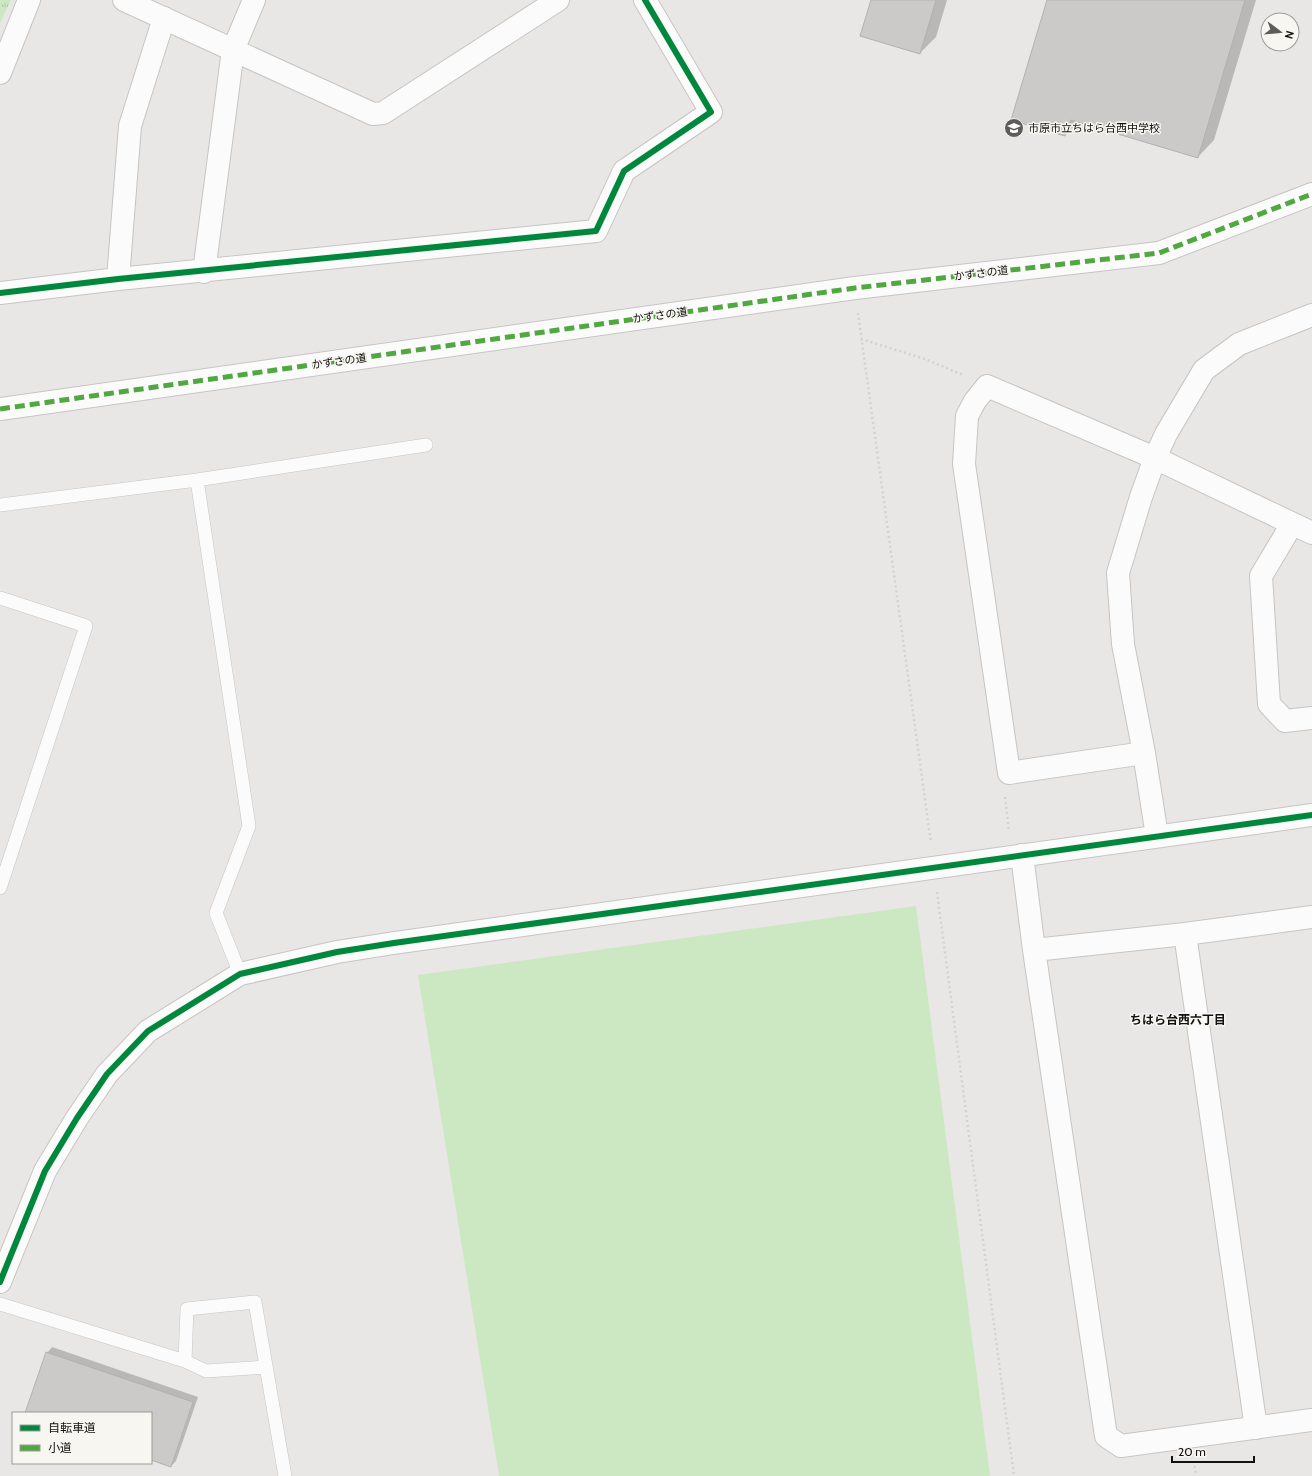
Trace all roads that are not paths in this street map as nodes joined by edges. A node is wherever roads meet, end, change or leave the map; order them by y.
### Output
1 (29, 0) edge
2 (124, 0) edge
3 (254, 0) edge
4 (558, 0) edge
5 (645, 0) edge
6 (164, 18) junction
7 (233, 50) junction
8 (0, 73) edge
9 (1312, 194) edge
10 (204, 272) junction
11 (118, 279) junction
12 (0, 293) edge
13 (1311, 317) edge
14 (0, 409) edge
15 (426, 445) dead end
16 (1155, 458) junction
17 (197, 480) junction
18 (0, 505) edge
19 (1292, 524) junction
20 (1312, 533) edge
21 (0, 598) edge
22 (1312, 718) edge
23 (1144, 753) junction
24 (1312, 815) edge
25 (1157, 836) junction
26 (1017, 856) junction
27 (0, 888) edge
28 (1312, 917) edge
29 (1185, 934) junction
30 (1034, 950) junction
31 (240, 974) junction
32 (0, 1282) edge
33 (0, 1304) edge
34 (185, 1361) junction
35 (266, 1367) junction
36 (1312, 1420) edge
37 (1256, 1428) junction
38 (285, 1476) edge

1 - 8 street
2 - 6 street
3 - 7 street
4 - 7 street
5 - 10 street
6 - 7 street
6 - 11 street
7 - 10 street
9 - 14 street, かずさの道
10 - 11 street
11 - 12 street
13 - 16 street
15 - 17 lane
16 - 19 street
16 - 23 street
16 - 23 street
17 - 18 lane
17 - 31 lane
19 - 20 street
19 - 22 street
21 - 27 lane
23 - 25 street
24 - 25 street
25 - 26 street
26 - 30 street
26 - 31 street
28 - 29 street
29 - 30 street
29 - 37 street
30 - 37 street
31 - 32 street
33 - 34 lane
34 - 35 lane
34 - 35 lane
35 - 38 lane
36 - 37 street

